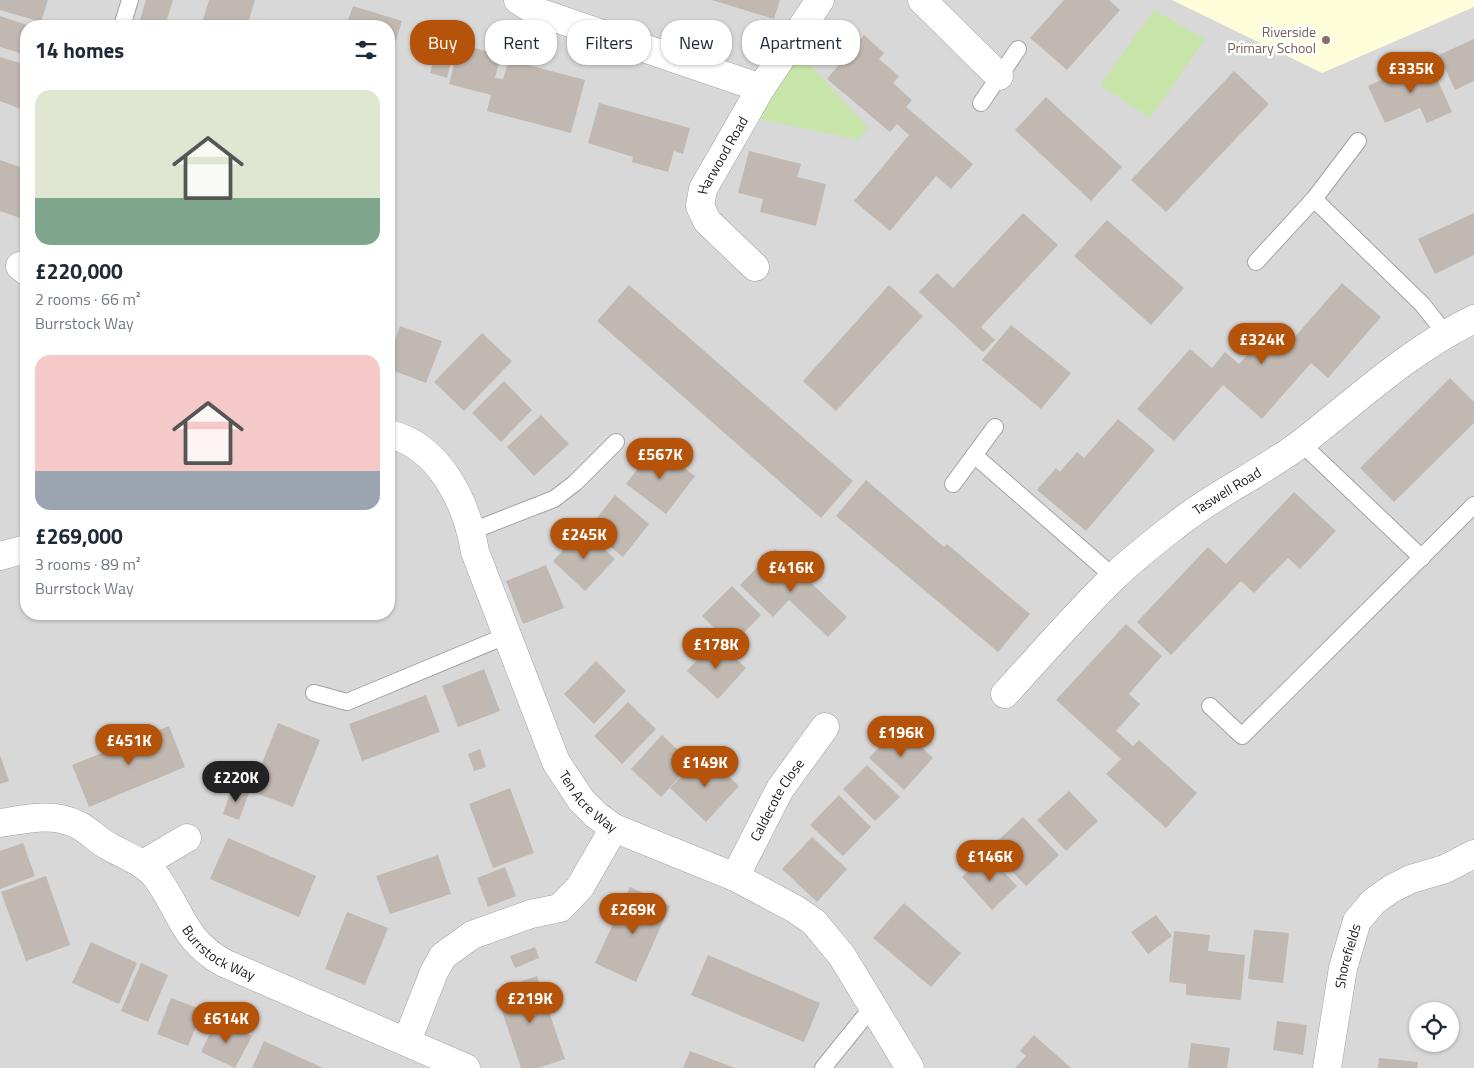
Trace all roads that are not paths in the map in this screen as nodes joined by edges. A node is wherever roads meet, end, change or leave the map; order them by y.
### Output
1 (130, 0) edge
2 (518, 0) edge
3 (820, 0) edge
4 (922, 0) edge
5 (124, 20) edge
6 (1018, 49) dead end
7 (999, 76) junction
8 (761, 88) junction
9 (981, 103) dead end
10 (1358, 141) dead end
11 (1314, 199) junction
12 (1256, 262) dead end
13 (755, 266) dead end
14 (1474, 319) edge
15 (1445, 333) junction
16 (995, 427) dead end
17 (395, 436) edge
18 (616, 442) dead end
19 (1301, 443) junction
20 (974, 455) junction
21 (952, 484) dead end
22 (1474, 505) edge
23 (472, 531) junction
24 (20, 551) edge
25 (0, 556) edge
26 (1422, 558) junction
27 (1114, 577) junction
28 (508, 635) junction
29 (314, 693) dead end
30 (1005, 694) dead end
31 (1210, 706) dead end
32 (825, 727) dead end
33 (0, 824) edge
34 (614, 828) junction
35 (187, 838) dead end
36 (1474, 854) edge
37 (143, 864) junction
38 (735, 877) junction
39 (873, 1006) junction
40 (407, 1041) junction
41 (466, 1068) edge
42 (822, 1068) edge
43 (910, 1068) edge
44 (1327, 1068) edge

1 - 5 lane
2 - 8 street
3 - 8 street, Harwood Road
4 - 7 street
6 - 7 lane
7 - 9 lane
8 - 13 street, Harwood Road
10 - 11 lane
11 - 12 lane
11 - 15 lane
14 - 15 street, Taswell Road
15 - 19 street, Taswell Road
16 - 20 lane
17 - 23 street, Ten Acre Way
18 - 23 lane
19 - 26 lane
19 - 27 street, Taswell Road
20 - 21 lane
20 - 27 lane
22 - 26 lane
23 - 28 street, Ten Acre Way
24 - 25 street
26 - 31 lane
27 - 30 street, Taswell Road
28 - 29 lane
28 - 34 street, Ten Acre Way
32 - 38 street, Caldecote Close
33 - 37 street, Burrstock Way
34 - 38 street, Ten Acre Way
34 - 40 street
35 - 37 street
36 - 44 street, Shorefields
37 - 40 street, Burrstock Way
38 - 39 street, Ten Acre Way
39 - 42 lane
39 - 43 street, Ten Acre Way
40 - 41 street, Burrstock Way

